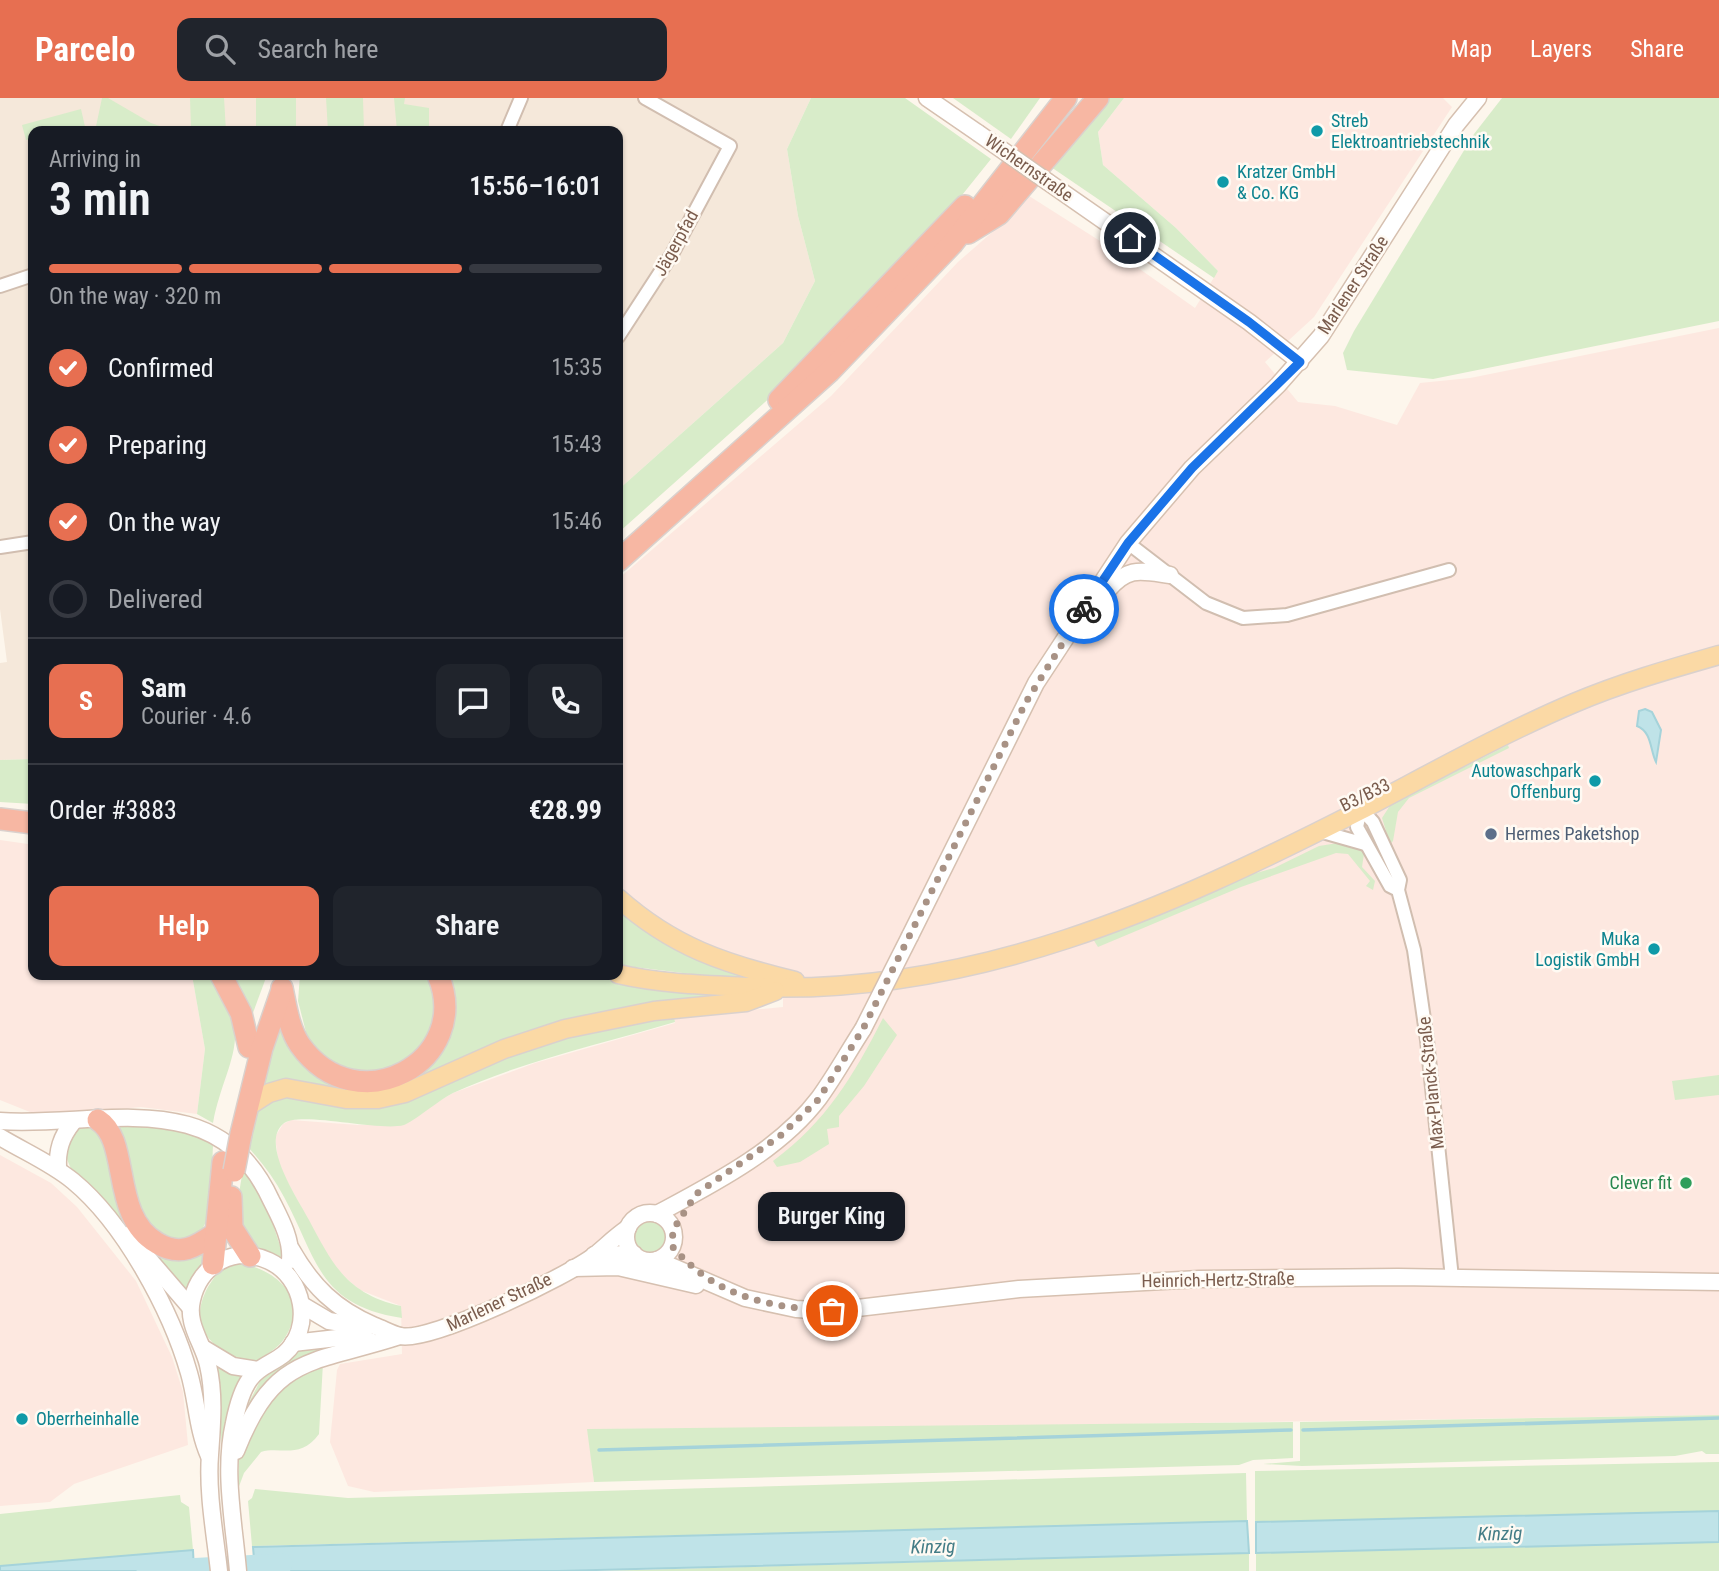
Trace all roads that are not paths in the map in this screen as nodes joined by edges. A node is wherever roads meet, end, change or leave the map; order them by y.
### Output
1 (522, 98) edge
2 (645, 98) edge
3 (927, 98) edge
4 (1052, 98) edge
5 (1066, 98) edge
6 (1098, 98) edge
7 (1473, 101) edge
8 (509, 126) edge
9 (952, 244) junction
10 (28, 277) edge
11 (0, 286) edge
12 (623, 329) edge
13 (1300, 362) junction
14 (623, 542) edge
15 (28, 543) edge
16 (1128, 543) junction
17 (0, 547) edge
18 (623, 557) edge
19 (1449, 570) dead end
20 (1170, 575) junction
21 (1071, 629) junction
22 (1719, 655) edge
23 (1440, 767) junction
24 (1361, 810) junction
25 (0, 819) edge
26 (28, 822) edge
27 (1319, 831) junction
28 (1301, 839) junction
29 (1365, 844) junction
30 (1398, 890) junction
31 (623, 902) edge
32 (623, 975) edge
33 (224, 980) edge
34 (282, 980) edge
35 (282, 980) edge
36 (282, 980) edge
37 (439, 980) edge
38 (822, 987) junction
39 (782, 988) junction
40 (249, 1047) junction
41 (247, 1107) junction
42 (98, 1120) junction
43 (0, 1121) edge
44 (73, 1122) junction
45 (235, 1130) junction
46 (0, 1137) edge
47 (229, 1166) junction
48 (58, 1169) junction
49 (696, 1194) junction
50 (657, 1214) junction
51 (110, 1220) junction
52 (628, 1228) junction
53 (216, 1233) junction
54 (673, 1238) junction
55 (291, 1249) junction
56 (634, 1254) junction
57 (594, 1255) junction
58 (250, 1256) junction
59 (657, 1260) junction
60 (213, 1264) junction
61 (571, 1268) junction
62 (289, 1276) junction
63 (1452, 1278) junction
64 (1719, 1282) edge
65 (716, 1285) junction
66 (302, 1305) junction
67 (190, 1307) junction
68 (381, 1335) junction
69 (293, 1343) junction
70 (202, 1348) junction
71 (258, 1370) junction
72 (209, 1456) junction
73 (230, 1466) junction
74 (219, 1571) edge
75 (238, 1571) edge

1 - 8 street
2 - 12 street, Jägerpfad
3 - 13 street, Wichernstraße, bridge
4 - 14 highway
5 - 9 highway
6 - 9 highway
7 - 13 street, Marlener Straße
9 - 18 highway
10 - 11 street
13 - 16 street, Marlener Straße
15 - 17 street
16 - 20 street
16 - 21 street, Marlener Straße
19 - 20 street
20 - 21 street
21 - 49 street, Marlener Straße, bridge
22 - 23 main road
23 - 24 main road
23 - 28 main road, B3/B33
24 - 27 main road
24 - 29 street, Max-Planck-Straße
24 - 30 street, Max-Planck-Straße
25 - 26 highway
27 - 28 main road
27 - 29 street
28 - 38 main road
29 - 30 street, Max-Planck-Straße
30 - 63 street, Max-Planck-Straße
31 - 38 main road
32 - 39 main road
33 - 40 highway
34 - 40 highway
35 - 37 highway
36 - 41 highway
38 - 39 main road
39 - 41 main road
40 - 45 highway
41 - 45 highway
42 - 44 street, Marlener Straße
42 - 53 highway
42 - 55 street, Marlener Straße
43 - 44 street, Marlener Straße
44 - 48 street
45 - 47 highway, bridge
46 - 48 street
47 - 53 highway
47 - 58 highway
48 - 51 street
49 - 50 street, Marlener Straße
49 - 54 street, Marlener Straße
50 - 52 street
50 - 54 street
51 - 67 street
51 - 72 street
52 - 56 street
52 - 57 street, Marlener Straße
53 - 60 highway
54 - 59 street
54 - 65 street, Heinrich-Hertz-Straße
55 - 62 street
55 - 68 street, Marlener Straße
56 - 57 street, Marlener Straße
56 - 59 street
57 - 61 street, Marlener Straße
58 - 60 street
58 - 62 street
59 - 65 street, Heinrich-Hertz-Straße
60 - 67 street
61 - 65 street, Heinrich-Hertz-Straße
61 - 68 street, Marlener Straße
62 - 66 street
63 - 64 street, Heinrich-Hertz-Straße
63 - 65 street, Heinrich-Hertz-Straße
66 - 68 street, Marlener Straße
66 - 69 street
67 - 70 street
68 - 69 street, Marlener Straße
68 - 73 street
69 - 71 street
70 - 71 street
70 - 72 street
71 - 73 street
72 - 74 street
73 - 75 street

